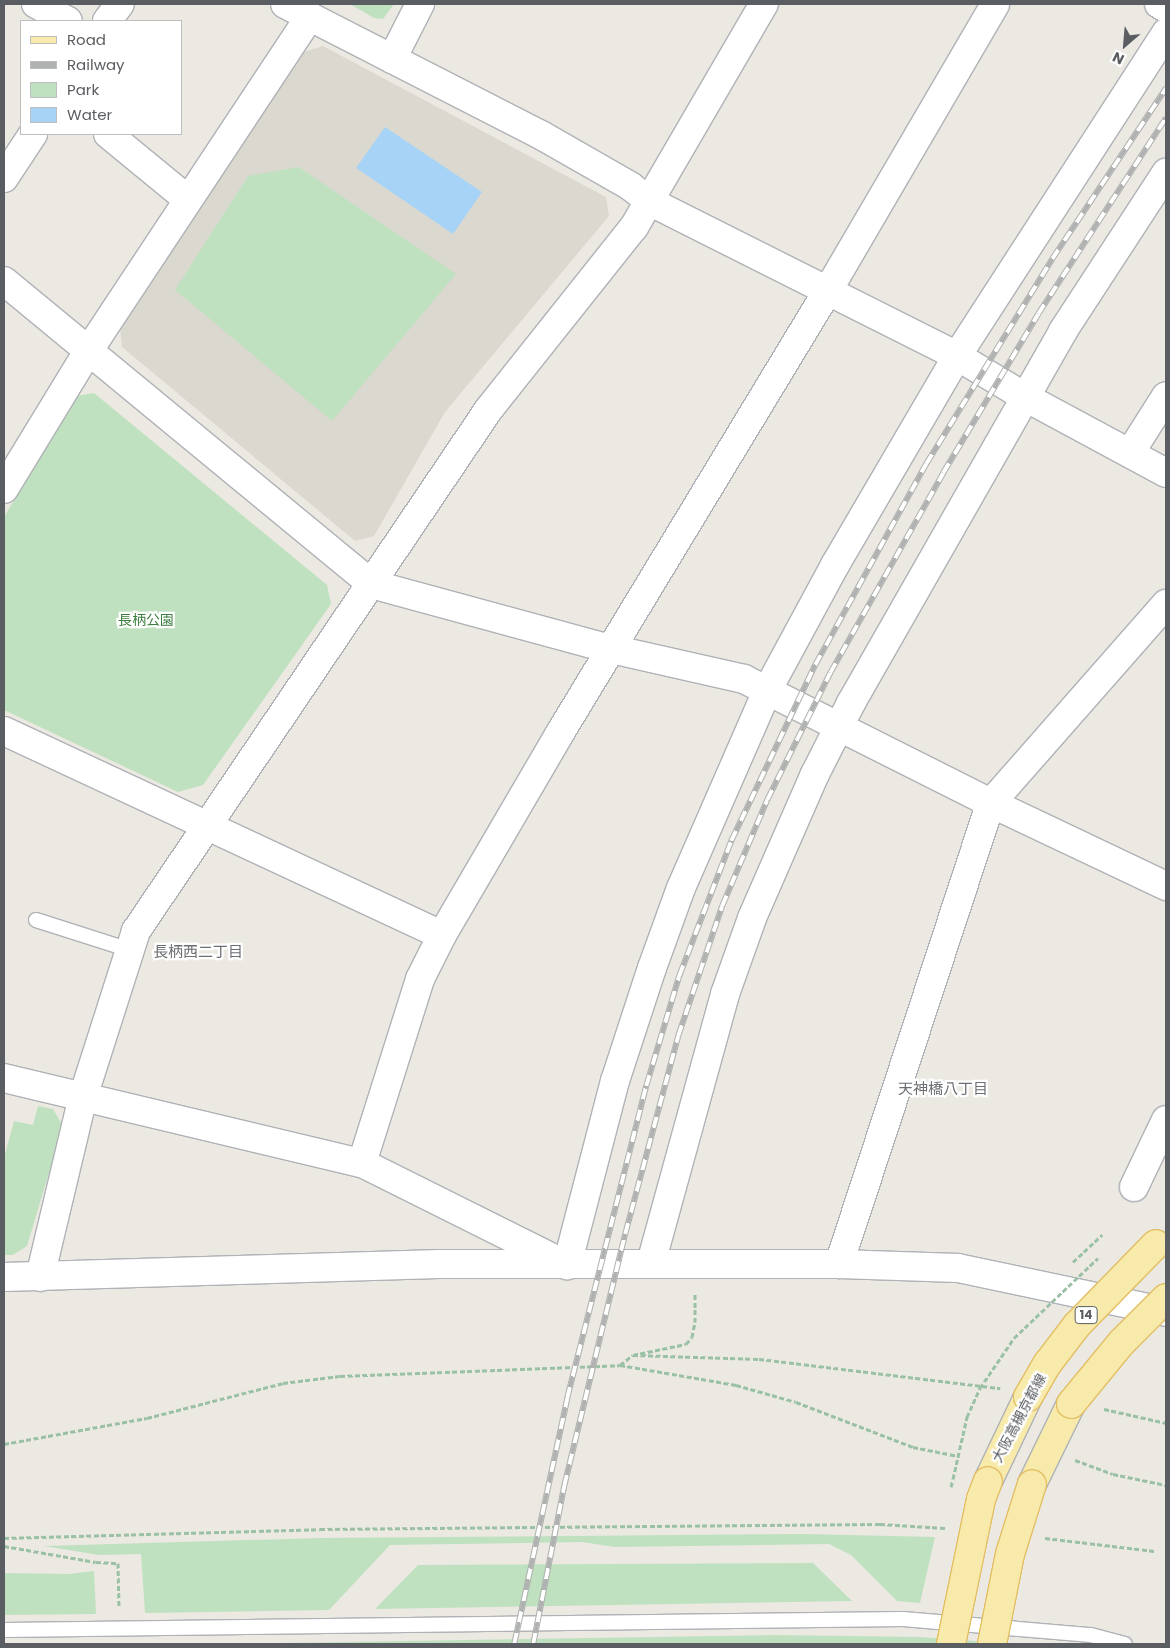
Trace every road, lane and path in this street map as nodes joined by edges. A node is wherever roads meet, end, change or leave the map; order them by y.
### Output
1 (36, 4) edge
2 (120, 4) edge
3 (285, 4) edge
4 (420, 4) edge
5 (764, 4) edge
6 (995, 4) edge
7 (1159, 4) edge
8 (1166, 8) edge
9 (310, 16) junction
10 (66, 20) edge
11 (108, 20) edge
12 (1166, 33) edge
13 (392, 60) junction
14 (32, 135) edge
15 (109, 135) edge
16 (1166, 173) edge
17 (4, 178) edge
18 (187, 200) junction
19 (649, 201) junction
20 (4, 281) edge
21 (827, 292) junction
22 (87, 353) junction
23 (957, 356) junction
24 (1166, 396) edge
25 (1025, 397) junction
26 (1130, 453) junction
27 (1166, 473) edge
28 (4, 489) edge
29 (371, 584) junction
30 (1166, 604) edge
31 (611, 649) junction
32 (776, 694) junction
33 (829, 722) junction
34 (4, 732) edge
35 (991, 803) junction
36 (206, 828) junction
37 (1166, 886) edge
38 (36, 920) dead end
39 (442, 935) junction
40 (130, 950) junction
41 (4, 1078) edge
42 (84, 1097) junction
43 (1166, 1120) edge
44 (362, 1164) junction
45 (1134, 1187) dead end
46 (1102, 1235) dead end
47 (1161, 1238) edge
48 (1100, 1256) dead end
49 (1073, 1262) dead end
50 (651, 1264) junction
51 (695, 1264) junction
52 (839, 1264) junction
53 (567, 1265) junction
54 (4, 1277) edge
55 (40, 1277) junction
56 (1166, 1298) edge
57 (1166, 1312) edge
58 (633, 1355) junction
59 (620, 1365) junction
60 (1018, 1393) junction
61 (1100, 1408) dead end
62 (1166, 1423) edge
63 (4, 1444) edge
64 (1046, 1450) junction
65 (958, 1456) junction
66 (953, 1479) dead end
67 (1166, 1485) edge
68 (953, 1528) dead end
69 (1038, 1537) dead end
70 (4, 1538) edge
71 (4, 1546) edge
72 (1154, 1551) dead end
73 (120, 1629) junction
74 (4, 1630) edge
75 (951, 1644) edge
76 (992, 1644) edge
77 (1125, 1644) edge

1 - 10 street
2 - 11 street
3 - 9 street
4 - 13 street
5 - 19 street
6 - 21 street
7 - 8 street
9 - 13 street
9 - 18 street
12 - 23 street
13 - 19 street
14 - 17 street
15 - 18 street
16 - 25 street
18 - 22 street
19 - 21 street
19 - 29 street
20 - 22 street
21 - 23 street
21 - 31 street
22 - 28 street
22 - 29 street
23 - 25 street
23 - 32 street
24 - 26 street
25 - 26 street
25 - 33 street
26 - 27 street
29 - 31 street
29 - 36 street
30 - 35 street
31 - 32 street
31 - 39 street
32 - 33 street
32 - 53 street
33 - 35 street
33 - 50 street
34 - 36 street
35 - 37 street
35 - 52 street
36 - 39 street
36 - 40 street
38 - 40 lane
39 - 44 street
40 - 42 street
41 - 42 street
42 - 44 street
42 - 55 street
43 - 45 street
44 - 53 street
46 - 49 path
47 - 60 main road, 大阪高槻京都線 / 14, bridge
48 - 65 path, bridge
50 - 51 street
50 - 53 street
51 - 52 street
51 - 58 path
52 - 57 street
53 - 55 street
54 - 55 street
56 - 64 main road, bridge
58 - 59 path
58 - 60 path
59 - 63 path
59 - 65 path
60 - 75 main road, 大阪高槻京都線 / 14, bridge
61 - 62 path
64 - 67 path
64 - 76 main road, bridge
65 - 66 path
68 - 70 path
69 - 72 path
71 - 73 path
73 - 74 lane
73 - 77 lane

